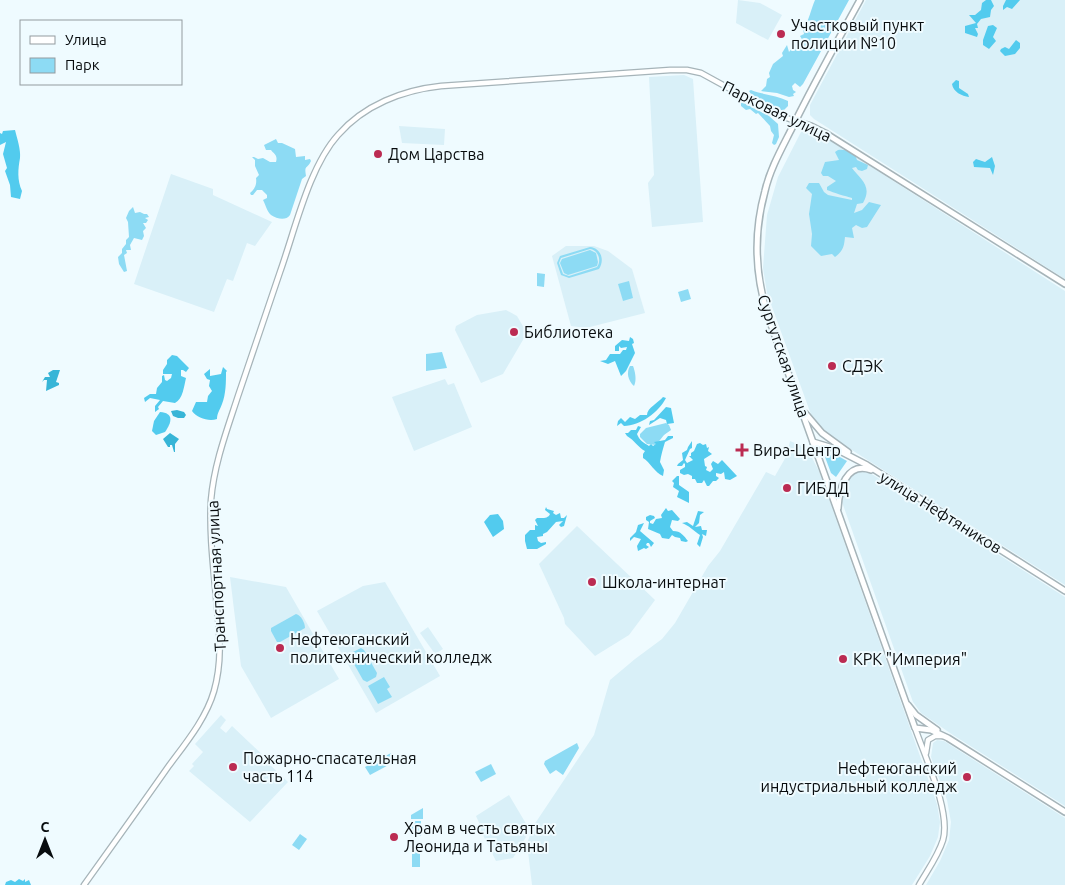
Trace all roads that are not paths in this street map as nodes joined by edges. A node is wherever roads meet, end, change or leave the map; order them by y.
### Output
1 (860, 0) edge
2 (366, 112) joint
3 (795, 121) junction
4 (1065, 284) edge
5 (801, 407) junction
6 (813, 442) junction
7 (867, 465) junction
8 (878, 472) junction
9 (837, 511) junction
10 (1065, 590) edge
11 (905, 701) junction
12 (915, 728) junction
13 (948, 738) junction
14 (926, 759) junction
15 (1065, 812) edge
16 (84, 885) edge
17 (919, 885) edge

1 - 3 main road, Сургутская улица
2 - 3 street, Парковая улица
2 - 16 street, Транспортная улица
3 - 4 main road, Парковая улица
3 - 5 main road, Сургутская улица
5 - 6 main road, Сургутская улица
5 - 7 main road
6 - 7 main road, улица Нефтяников
6 - 9 main road, Сургутская улица
7 - 8 main road, улица Нефтяников
8 - 9 main road
8 - 10 main road, улица Нефтяников
9 - 11 main road, Сургутская улица
11 - 12 main road, Сургутская улица
11 - 13 main road
12 - 13 main road
12 - 14 street, Сургутская улица
13 - 14 street
13 - 15 main road
14 - 17 street, Сургутская улица

